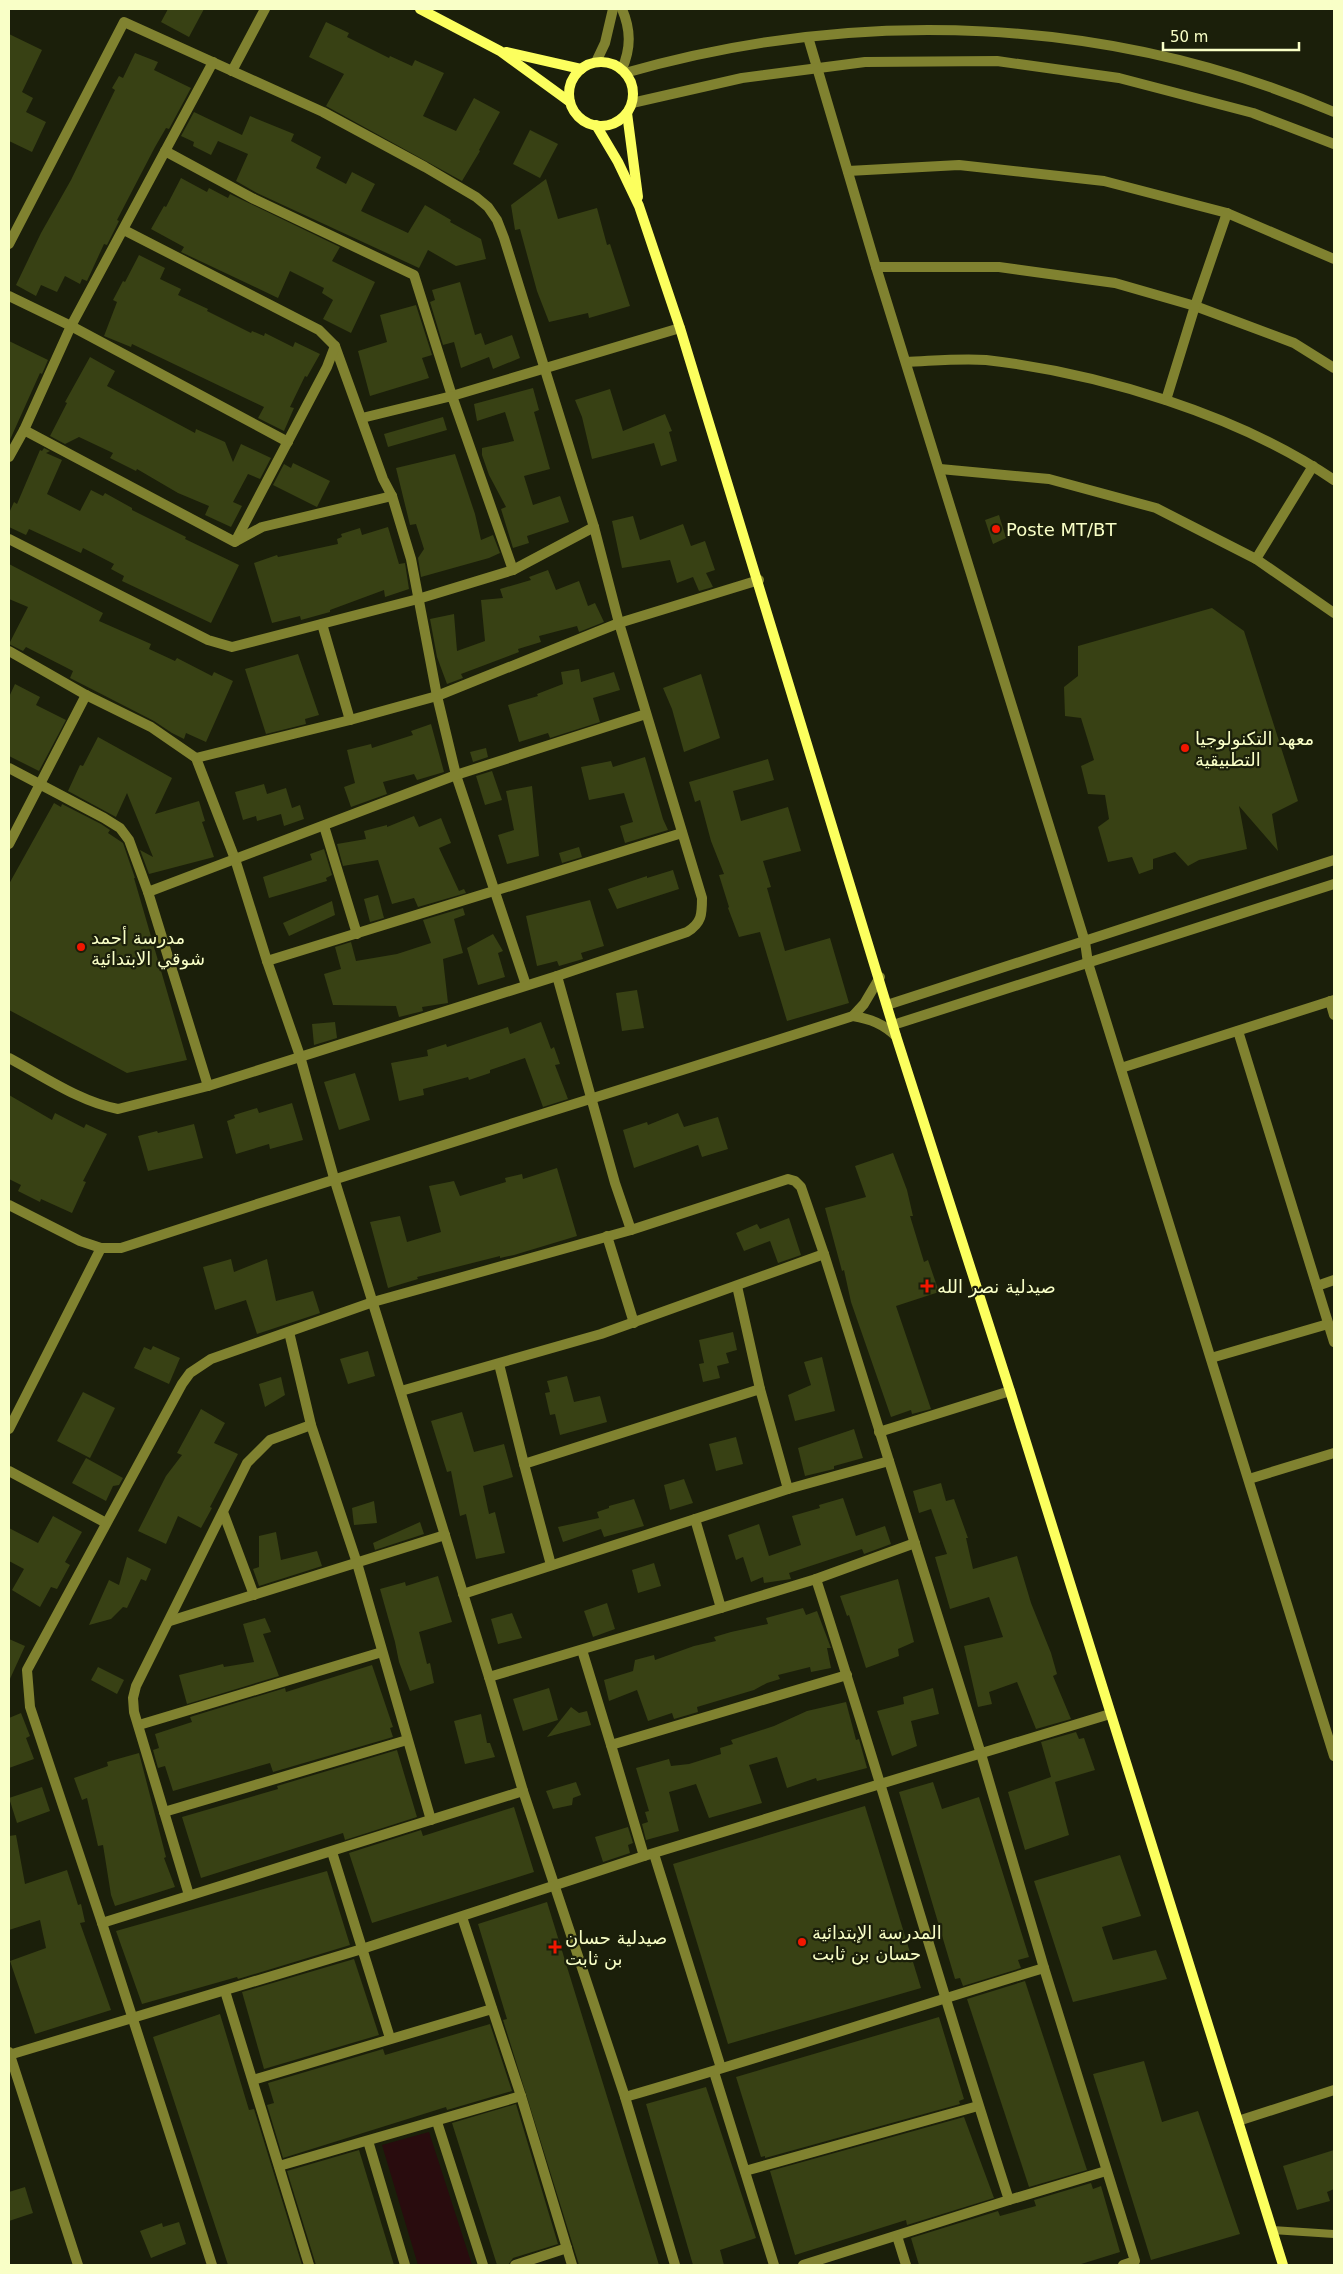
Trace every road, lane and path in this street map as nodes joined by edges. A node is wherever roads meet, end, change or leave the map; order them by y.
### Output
1 (266, 9) edge
2 (420, 9) edge
3 (613, 9) edge
4 (622, 9) edge
5 (808, 37) junction
6 (500, 51) junction
7 (212, 62) junction
8 (596, 62) junction
9 (818, 68) junction
10 (581, 69) junction
11 (232, 71) junction
12 (624, 71) junction
13 (570, 102) junction
14 (629, 108) junction
15 (1334, 112) edge
16 (596, 125) junction
17 (1334, 144) edge
18 (165, 151) junction
19 (848, 171) junction
20 (639, 206) junction
21 (1227, 213) junction
22 (124, 230) junction
23 (9, 244) edge
24 (1334, 259) edge
25 (876, 267) junction
26 (9, 296) edge
27 (1195, 306) junction
28 (71, 326) junction
29 (680, 328) junction
30 (335, 346) junction
31 (906, 362) junction
32 (1334, 368) edge
33 (544, 369) junction
34 (452, 396) junction
35 (1166, 400) junction
36 (362, 418) junction
37 (24, 430) junction
38 (288, 442) junction
39 (9, 457) edge
40 (1313, 466) junction
41 (940, 469) junction
42 (1334, 480) edge
43 (392, 496) junction
44 (594, 527) junction
45 (9, 539) edge
46 (235, 542) junction
47 (1256, 559) junction
48 (512, 570) junction
49 (759, 580) junction
50 (418, 599) junction
51 (1334, 613) edge
52 (619, 623) junction
53 (322, 624) junction
54 (9, 651) edge
55 (86, 695) junction
56 (437, 696) junction
57 (646, 714) junction
58 (350, 720) junction
59 (196, 758) junction
60 (9, 768) edge
61 (456, 775) junction
62 (40, 785) junction
63 (324, 826) junction
64 (682, 833) junction
65 (9, 844) edge
66 (235, 859) junction
67 (1334, 860) edge
68 (1334, 884) edge
69 (148, 892) junction
70 (494, 892) junction
71 (357, 934) junction
72 (1086, 942) junction
73 (267, 961) junction
74 (1088, 963) junction
75 (557, 976) junction
76 (880, 977) junction
77 (526, 985) junction
78 (1332, 1000) edge
79 (887, 1005) junction
80 (1334, 1015) edge
81 (854, 1016) junction
82 (893, 1026) junction
83 (1238, 1031) junction
84 (896, 1036) junction
85 (300, 1056) junction
86 (9, 1058) edge
87 (1121, 1068) junction
88 (208, 1086) junction
89 (593, 1100) junction
90 (334, 1178) junction
91 (9, 1205) edge
92 (631, 1230) junction
93 (607, 1236) junction
94 (101, 1248) junction
95 (824, 1254) junction
96 (1334, 1280) edge
97 (737, 1286) junction
98 (1317, 1286) junction
99 (373, 1302) junction
100 (634, 1323) junction
101 (1328, 1324) junction
102 (289, 1332) junction
103 (1334, 1342) edge
104 (1211, 1358) junction
105 (499, 1364) junction
106 (760, 1389) junction
107 (400, 1391) junction
108 (1010, 1391) junction
109 (311, 1425) junction
110 (9, 1429) edge
111 (880, 1432) junction
112 (1334, 1453) edge
113 (889, 1462) junction
114 (524, 1464) junction
115 (9, 1471) edge
116 (1249, 1480) junction
117 (788, 1489) junction
118 (223, 1512) junction
119 (695, 1519) junction
120 (106, 1523) junction
121 (445, 1535) junction
122 (914, 1543) junction
123 (357, 1563) junction
124 (551, 1565) junction
125 (816, 1579) junction
126 (464, 1594) junction
127 (254, 1595) junction
128 (722, 1608) junction
129 (170, 1621) junction
130 (582, 1650) junction
131 (382, 1652) junction
132 (847, 1675) junction
133 (489, 1677) junction
134 (1110, 1714) junction
135 (139, 1725) junction
136 (407, 1740) junction
137 (610, 1745) junction
138 (1334, 1752) edge
139 (981, 1754) junction
140 (880, 1783) junction
141 (523, 1791) junction
142 (164, 1812) junction
143 (431, 1820) junction
144 (332, 1852) junction
145 (649, 1855) junction
146 (554, 1887) junction
147 (189, 1895) junction
148 (462, 1917) junction
149 (102, 1923) junction
150 (362, 1948) junction
151 (1044, 1968) junction
152 (225, 1991) junction
153 (944, 1998) junction
154 (492, 2009) junction
155 (132, 2018) junction
156 (390, 2038) junction
157 (9, 2054) edge
158 (718, 2070) junction
159 (253, 2080) junction
160 (1334, 2090) edge
161 (521, 2096) junction
162 (625, 2097) junction
163 (978, 2106) junction
164 (1238, 2121) junction
165 (437, 2122) junction
166 (368, 2141) junction
167 (279, 2166) junction
168 (745, 2171) junction
169 (1106, 2171) junction
170 (1009, 2200) junction
171 (1272, 2230) junction
172 (1334, 2234) edge
173 (897, 2236) junction
174 (567, 2248) junction
175 (78, 2265) edge
176 (212, 2265) edge
177 (309, 2265) edge
178 (405, 2265) edge
179 (483, 2265) edge
180 (515, 2265) edge
181 (572, 2265) edge
182 (675, 2265) edge
183 (774, 2265) edge
184 (803, 2265) edge
185 (906, 2265) edge
186 (1123, 2265) edge
187 (1283, 2265) edge

1 - 11 street
2 - 6 main road
3 - 8 street
4 - 12 street
5 - 9 street
5 - 12 street
5 - 15 street
6 - 10 main road
6 - 13 main road
7 - 11 street
7 - 18 street
7 - 23 street
8 - 10 main road
8 - 12 main road
9 - 14 street
9 - 17 street
9 - 19 street
10 - 13 main road
11 - 33 street
12 - 14 main road
13 - 16 main road
14 - 16 main road
14 - 20 main road
16 - 20 main road
18 - 22 street
18 - 34 street
19 - 21 street
19 - 25 street
20 - 29 main road
21 - 24 street
21 - 27 street
22 - 28 street
22 - 30 street
25 - 27 street
25 - 31 street
26 - 28 street
27 - 32 street
27 - 35 street
28 - 37 street
28 - 38 street
29 - 33 street
29 - 49 main road
30 - 36 street
30 - 38 street
31 - 35 street
31 - 41 street
33 - 34 street
33 - 44 street
34 - 36 street
34 - 48 street
35 - 40 street
36 - 43 street
37 - 39 street
37 - 46 street
38 - 46 street
40 - 42 street
40 - 47 street
41 - 47 street
41 - 72 street
43 - 46 street
43 - 50 street
44 - 48 street
44 - 52 street
45 - 53 street
47 - 51 street
48 - 50 street
49 - 52 street
49 - 76 main road
50 - 53 street
50 - 56 street
52 - 56 street
52 - 57 street
53 - 58 street
54 - 55 street
55 - 59 street
55 - 62 street
56 - 58 street
56 - 61 street
57 - 61 street
57 - 64 street
58 - 59 street
59 - 66 street
60 - 62 street
61 - 63 street
61 - 70 street
62 - 65 street
62 - 69 street
63 - 66 street
63 - 71 street
64 - 70 street
64 - 75 street
66 - 69 street
66 - 73 street
67 - 72 street
68 - 74 street
69 - 88 street
70 - 71 street
70 - 77 street
71 - 73 street
72 - 74 street
72 - 79 street
73 - 85 street
74 - 82 street
74 - 87 street
75 - 77 street
75 - 89 street
76 - 79 main road
76 - 81 street
77 - 85 street
78 - 80 street
78 - 83 street
79 - 82 main road
81 - 84 street
81 - 89 street
82 - 84 main road
83 - 87 street
83 - 98 street
84 - 108 main road
85 - 88 street
85 - 90 street
86 - 88 street
87 - 104 street
89 - 90 street
89 - 92 street
90 - 94 street
90 - 99 street
91 - 94 street
92 - 93 street
92 - 95 street
93 - 99 street
93 - 100 street
94 - 110 street
95 - 97 street
95 - 111 street
96 - 98 street
97 - 100 street
97 - 106 street
98 - 101 street
99 - 102 street
99 - 107 street
100 - 105 street
101 - 103 street
101 - 104 street
102 - 109 street
102 - 120 street
104 - 116 street
105 - 107 street
105 - 114 street
106 - 114 street
106 - 117 street
107 - 121 street
108 - 111 street
108 - 134 main road
109 - 118 street
109 - 123 street
111 - 113 street
112 - 116 street
113 - 117 street
113 - 122 street
114 - 124 street
115 - 120 street
116 - 138 street
117 - 119 street
118 - 127 street
118 - 129 street
119 - 124 street
119 - 128 street
120 - 149 street
121 - 123 street
121 - 126 street
122 - 125 street
122 - 139 street
123 - 127 street
123 - 131 street
124 - 126 street
125 - 128 street
125 - 132 street
126 - 133 street
127 - 129 street
128 - 130 street
129 - 135 street
130 - 133 street
130 - 137 street
131 - 135 street
131 - 136 street
132 - 137 street
132 - 140 street
133 - 141 street
134 - 139 street
134 - 164 main road
135 - 142 street
136 - 142 street
136 - 143 street
137 - 145 street
139 - 140 street
139 - 151 street
140 - 145 street
140 - 153 street
141 - 143 street
141 - 146 street
142 - 147 street
143 - 144 street
144 - 147 street
144 - 150 street
145 - 146 street
145 - 158 street
146 - 148 street
146 - 162 street
147 - 149 street
148 - 150 street
148 - 154 street
149 - 155 street
150 - 152 street
150 - 156 street
151 - 153 street
151 - 169 street
152 - 155 street
152 - 159 street
153 - 158 street
153 - 163 street
154 - 156 street
154 - 161 street
155 - 157 street
155 - 176 street
156 - 159 street
157 - 175 street
158 - 162 street
158 - 168 street
159 - 167 street
160 - 164 street
161 - 165 street
161 - 174 street
162 - 182 street
163 - 168 street
163 - 170 street
164 - 171 main road
165 - 166 street
165 - 179 street
166 - 167 street
166 - 178 street
167 - 177 street
168 - 183 street
169 - 170 street
169 - 186 street
170 - 173 street
171 - 172 lane
171 - 187 main road
173 - 184 street
173 - 185 street
174 - 180 street
174 - 181 street

